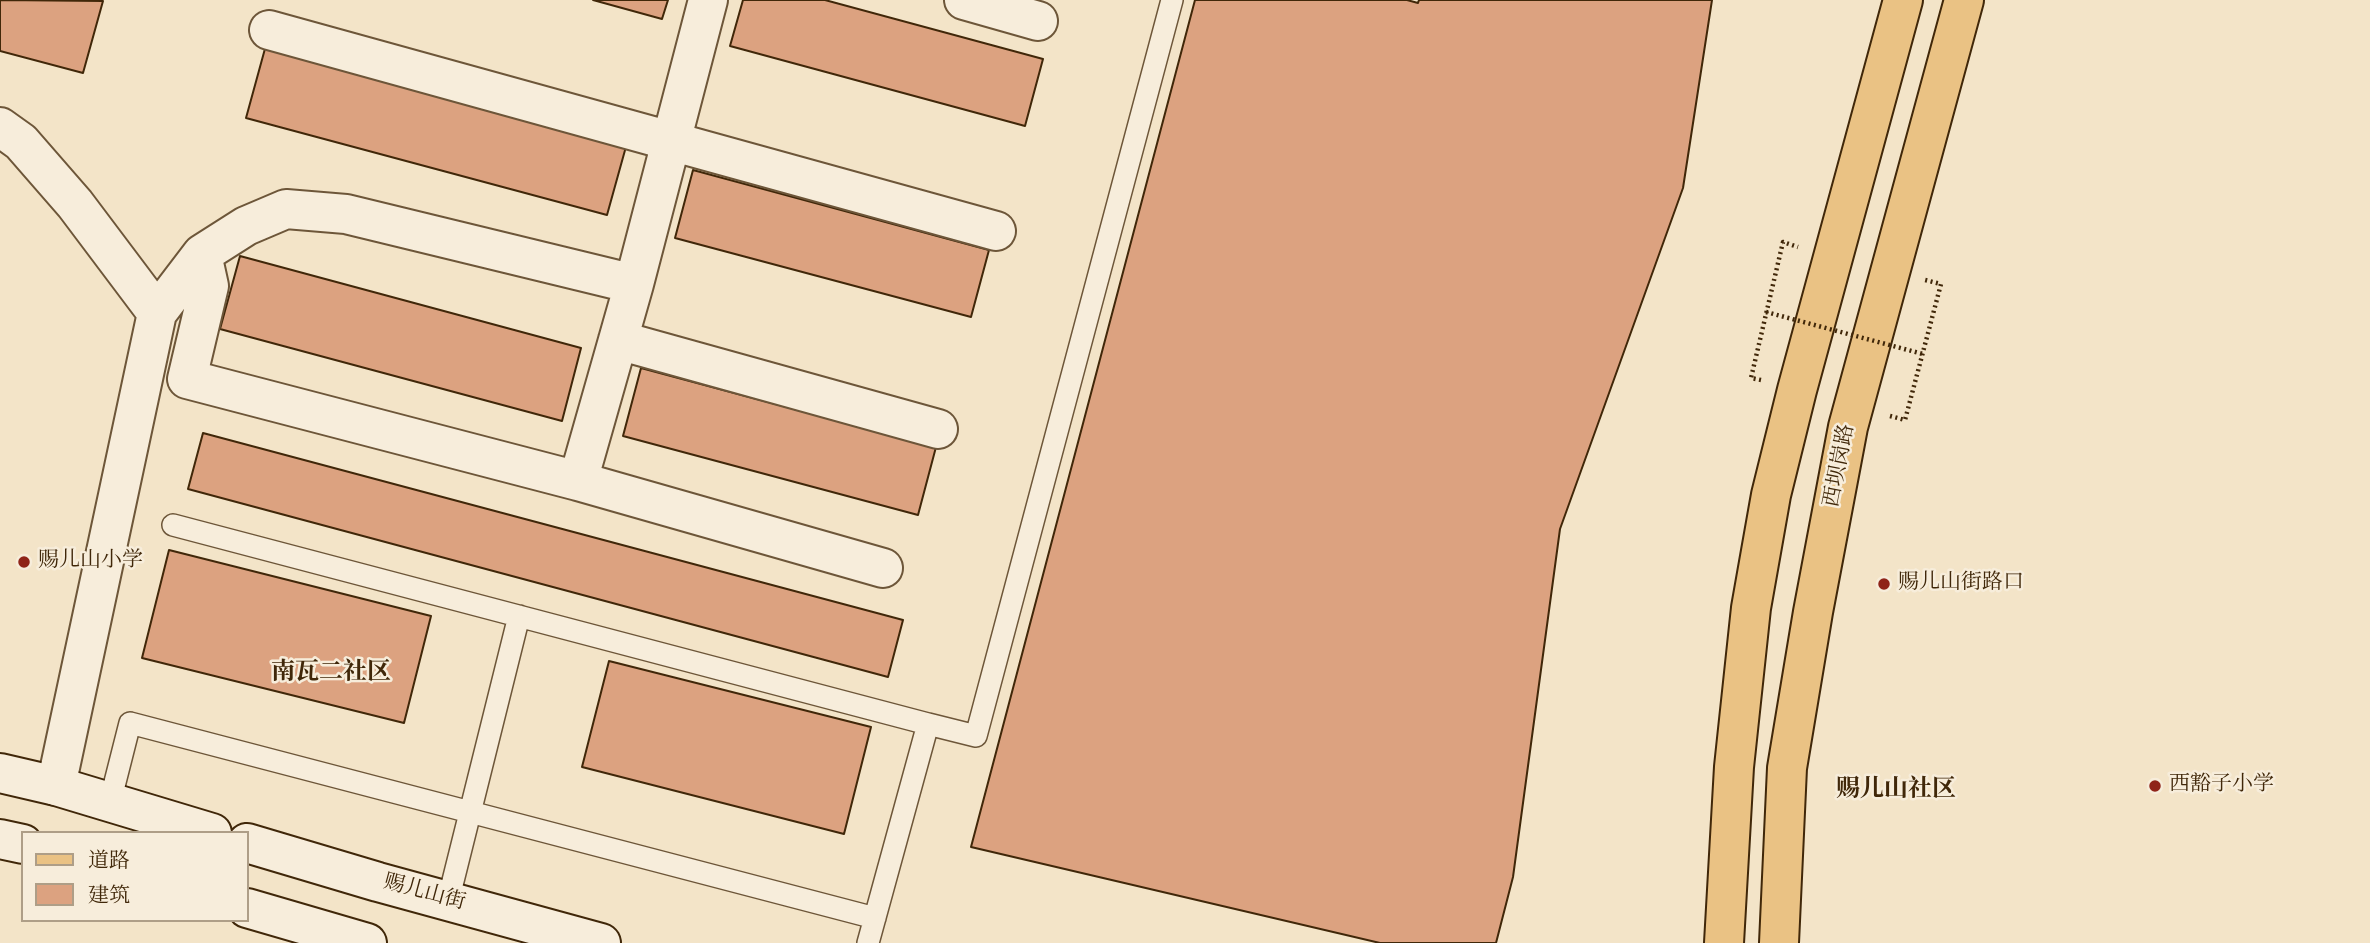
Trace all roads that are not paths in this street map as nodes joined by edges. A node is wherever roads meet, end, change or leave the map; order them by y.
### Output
1 (708, 0) edge
2 (964, 0) edge
3 (1172, 0) edge
4 (1903, 0) edge
5 (1964, 0) edge
6 (1038, 21) dead end
7 (269, 30) dead end
8 (0, 127) edge
9 (671, 141) junction
10 (996, 231) dead end
11 (202, 254) junction
12 (634, 284) junction
13 (157, 313) junction
14 (618, 341) junction
15 (938, 429) dead end
16 (578, 481) junction
17 (173, 525) dead end
18 (883, 568) dead end
19 (519, 616) junction
20 (928, 724) junction
21 (0, 773) edge
22 (56, 786) junction
23 (110, 802) junction
24 (470, 812) junction
25 (205, 831) edge
26 (0, 839) edge
27 (248, 843) edge
28 (21, 844) edge
29 (448, 901) junction
30 (248, 908) edge
31 (875, 918) junction
32 (367, 943) edge
33 (601, 943) edge
34 (868, 943) edge
35 (1724, 943) edge
36 (1779, 943) edge

1 - 9 street
2 - 6 street
3 - 20 lane
4 - 35 main road
5 - 36 main road, 西坝岗路
7 - 9 street
8 - 13 street
9 - 10 street
9 - 12 street
11 - 12 street
11 - 13 street
11 - 16 street
12 - 14 street
13 - 22 street
14 - 15 street
14 - 16 street
16 - 18 street
17 - 19 lane
19 - 20 lane
19 - 24 lane
20 - 31 lane
21 - 22 street
22 - 23 street
23 - 24 lane
23 - 25 street
24 - 29 lane
24 - 31 lane
26 - 28 street
27 - 29 street, 赐儿山街
29 - 33 street, 赐儿山街
30 - 32 street
31 - 34 lane

